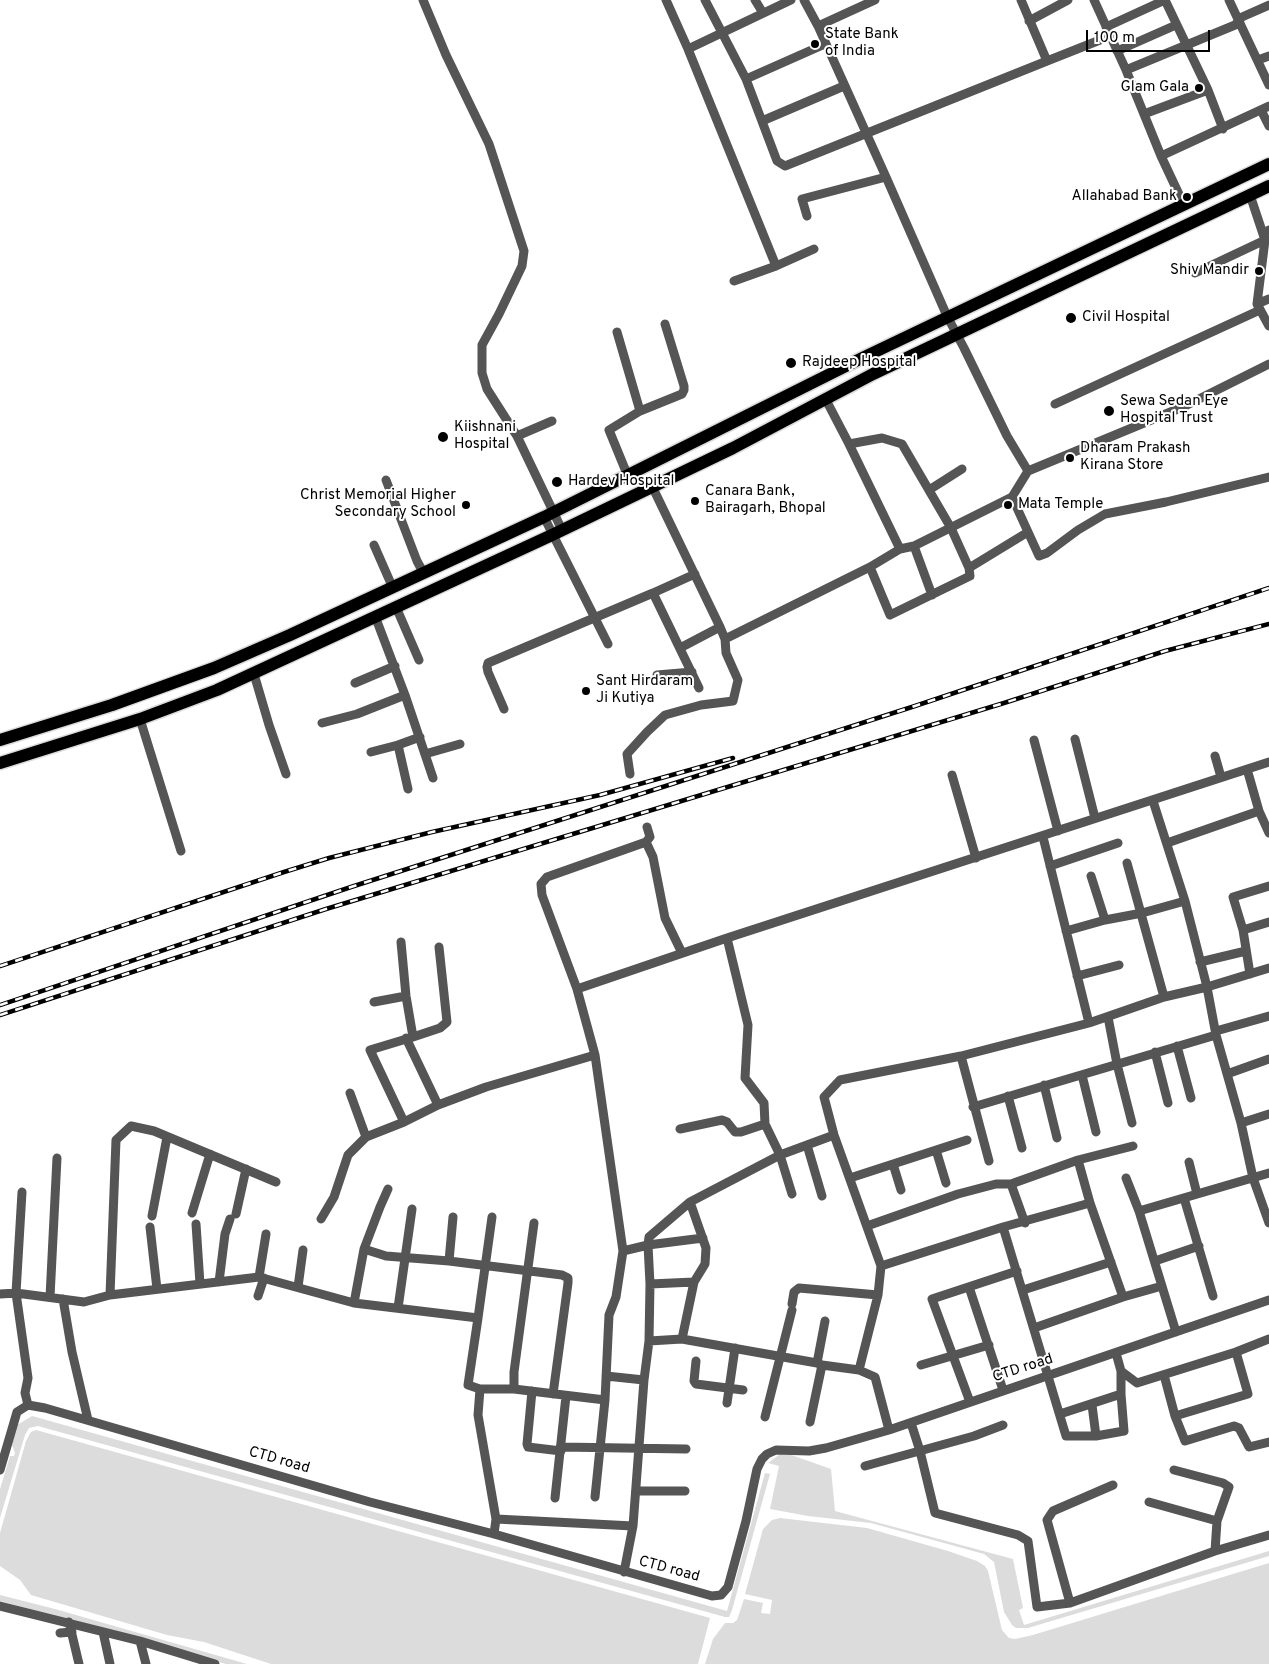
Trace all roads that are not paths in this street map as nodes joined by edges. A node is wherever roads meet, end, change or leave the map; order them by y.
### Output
1 (423, 0) edge
2 (666, 0) edge
3 (705, 0) edge
4 (755, 0) edge
5 (791, 0) edge
6 (806, 0) edge
7 (875, 0) edge
8 (1020, 0) edge
9 (1068, 0) edge
10 (1094, 0) edge
11 (1165, 0) edge
12 (1229, 0) edge
13 (1266, 4) edge
14 (762, 13) junction
15 (1239, 20) junction
16 (1029, 21) junction
17 (1176, 25) junction
18 (818, 26) junction
19 (1108, 31) junction
20 (721, 32) junction
21 (825, 44) junction
22 (1186, 46) junction
23 (688, 49) junction
24 (1117, 51) junction
25 (1269, 56) edge
26 (1258, 60) junction
27 (1047, 61) junction
28 (1126, 70) junction
29 (746, 79) junction
30 (1269, 85) edge
31 (844, 86) junction
32 (1208, 90) junction
33 (1265, 108) edge
34 (1144, 114) junction
35 (762, 121) junction
36 (1269, 126) edge
37 (1222, 129) junction
38 (866, 134) junction
39 (1161, 156) junction
40 (1269, 164) edge
41 (886, 178) junction
42 (1269, 186) edge
43 (1250, 195) junction
44 (1184, 205) junction
45 (807, 216) dead end
46 (1269, 230) edge
47 (1265, 240) junction
48 (814, 249) dead end
49 (776, 266) junction
50 (1195, 273) dead end
51 (734, 281) dead end
52 (1269, 299) edge
53 (1259, 307) junction
54 (947, 316) junction
55 (665, 324) dead end
56 (1269, 326) edge
57 (617, 332) dead end
58 (957, 335) junction
59 (1269, 364) edge
60 (825, 398) junction
61 (1056, 404) dead end
62 (640, 411) junction
63 (552, 421) dead end
64 (517, 436) junction
65 (849, 444) junction
66 (962, 469) dead end
67 (1028, 471) junction
68 (627, 474) junction
69 (1269, 477) edge
70 (386, 480) dead end
71 (652, 486) junction
72 (929, 490) junction
73 (1012, 497) junction
74 (549, 514) junction
75 (951, 528) junction
76 (557, 532) junction
77 (1028, 532) junction
78 (374, 545) dead end
79 (914, 546) junction
80 (900, 550) junction
81 (870, 567) junction
82 (969, 568) junction
83 (423, 572) junction
84 (694, 574) junction
85 (392, 586) junction
86 (653, 593) junction
87 (932, 595) junction
88 (396, 607) junction
89 (375, 616) junction
90 (596, 617) junction
91 (720, 627) junction
92 (725, 639) junction
93 (608, 644) dead end
94 (680, 648) junction
95 (418, 660) dead end
96 (395, 666) junction
97 (692, 672) junction
98 (254, 674) junction
99 (657, 675) dead end
100 (355, 683) dead end
101 (699, 688) dead end
102 (405, 695) junction
103 (504, 709) dead end
104 (140, 718) junction
105 (322, 723) dead end
106 (420, 737) junction
107 (1075, 739) dead end
108 (0, 740) edge
109 (1034, 740) dead end
110 (460, 744) dead end
111 (398, 745) junction
112 (371, 752) dead end
113 (425, 754) junction
114 (1215, 756) dead end
115 (1269, 762) edge
116 (0, 763) edge
117 (1248, 769) junction
118 (286, 774) dead end
119 (630, 774) dead end
120 (952, 775) dead end
121 (433, 778) dead end
122 (1221, 778) junction
123 (408, 789) dead end
124 (1153, 801) junction
125 (1259, 811) junction
126 (1095, 818) junction
127 (647, 827) dead end
128 (1058, 831) junction
129 (1269, 833) edge
130 (1043, 836) junction
131 (646, 842) junction
132 (1118, 843) dead end
133 (1166, 843) junction
134 (181, 852) dead end
135 (976, 858) junction
136 (1127, 863) dead end
137 (1050, 866) junction
138 (1091, 876) dead end
139 (1269, 886) edge
140 (1185, 901) junction
141 (1142, 913) junction
142 (1104, 920) junction
143 (1269, 922) edge
144 (1243, 930) junction
145 (1066, 931) junction
146 (727, 938) junction
147 (401, 942) dead end
148 (439, 947) dead end
149 (1246, 951) junction
150 (682, 953) junction
151 (1200, 962) junction
152 (1119, 965) dead end
153 (1269, 968) edge
154 (1250, 974) junction
155 (1077, 976) junction
156 (1207, 987) junction
157 (577, 989) junction
158 (406, 996) junction
159 (1164, 998) junction
160 (374, 1002) dead end
161 (1269, 1016) edge
162 (1108, 1017) junction
163 (1089, 1023) junction
164 (1216, 1033) junction
165 (410, 1038) junction
166 (1177, 1046) junction
167 (1156, 1052) junction
168 (595, 1054) junction
169 (961, 1056) junction
170 (1269, 1059) edge
171 (1117, 1064) junction
172 (1227, 1074) junction
173 (1082, 1075) junction
174 (1044, 1085) junction
175 (350, 1093) dead end
176 (1008, 1096) junction
177 (1191, 1098) dead end
178 (1168, 1103) dead end
179 (438, 1105) junction
180 (973, 1106) junction
181 (1269, 1114) edge
182 (404, 1122) junction
183 (1241, 1123) junction
184 (765, 1124) junction
185 (1132, 1124) dead end
186 (680, 1129) dead end
187 (1096, 1132) dead end
188 (834, 1135) junction
189 (167, 1137) junction
190 (366, 1137) junction
191 (1057, 1138) dead end
192 (967, 1140) dead end
193 (807, 1145) junction
194 (1133, 1146) dead end
195 (1022, 1148) dead end
196 (936, 1150) junction
197 (210, 1154) junction
198 (780, 1155) junction
199 (57, 1158) dead end
200 (1078, 1160) junction
201 (989, 1161) dead end
202 (1189, 1162) dead end
203 (893, 1164) junction
204 (246, 1169) junction
205 (1269, 1173) edge
206 (850, 1178) junction
207 (1126, 1178) dead end
208 (1253, 1178) junction
209 (276, 1182) dead end
210 (946, 1183) dead end
211 (1011, 1184) junction
212 (388, 1189) dead end
213 (901, 1190) dead end
214 (22, 1192) dead end
215 (792, 1194) dead end
216 (1198, 1194) junction
217 (822, 1196) dead end
218 (1184, 1198) junction
219 (690, 1202) junction
220 (1090, 1203) junction
221 (412, 1209) dead end
222 (1139, 1211) junction
223 (192, 1212) dead end
224 (152, 1216) dead end
225 (453, 1217) dead end
226 (492, 1218) dead end
227 (322, 1219) dead end
228 (1025, 1222) junction
229 (534, 1223) dead end
230 (1269, 1223) edge
231 (196, 1224) dead end
232 (867, 1226) junction
233 (150, 1227) dead end
234 (1003, 1228) junction
235 (266, 1234) dead end
236 (703, 1238) junction
237 (648, 1245) junction
238 (1199, 1246) junction
239 (364, 1249) junction
240 (303, 1250) dead end
241 (623, 1251) junction
242 (406, 1259) junction
243 (449, 1261) junction
244 (1155, 1261) junction
245 (1111, 1262) junction
246 (486, 1266) junction
247 (881, 1266) junction
248 (528, 1271) junction
249 (1017, 1271) junction
250 (261, 1278) junction
251 (219, 1282) junction
252 (694, 1282) junction
253 (200, 1284) junction
254 (650, 1284) junction
255 (1162, 1286) junction
256 (298, 1287) junction
257 (969, 1287) junction
258 (157, 1289) junction
259 (1023, 1290) junction
260 (16, 1293) junction
261 (0, 1294) edge
262 (110, 1295) junction
263 (878, 1295) junction
264 (258, 1296) dead end
265 (1213, 1296) dead end
266 (50, 1297) junction
267 (1123, 1297) junction
268 (63, 1299) junction
269 (1269, 1300) edge
270 (354, 1303) junction
271 (398, 1308) junction
272 (478, 1318) junction
273 (825, 1321) dead end
274 (1034, 1328) junction
275 (1176, 1332) junction
276 (682, 1339) junction
277 (1269, 1339) edge
278 (649, 1341) junction
279 (989, 1345) junction
280 (736, 1348) junction
281 (1236, 1352) junction
282 (1116, 1353) junction
283 (780, 1356) junction
284 (953, 1356) junction
285 (696, 1360) dead end
286 (819, 1364) junction
287 (921, 1365) dead end
288 (859, 1370) junction
289 (1121, 1372) junction
290 (1164, 1375) junction
291 (606, 1376) junction
292 (1048, 1376) junction
293 (644, 1380) junction
294 (729, 1388) junction
295 (480, 1389) junction
296 (514, 1389) junction
297 (743, 1390) dead end
298 (1003, 1390) junction
299 (532, 1391) junction
300 (553, 1394) junction
301 (1121, 1394) junction
302 (566, 1396) junction
303 (605, 1400) junction
304 (970, 1402) junction
305 (727, 1403) dead end
306 (28, 1405) junction
307 (1092, 1405) junction
308 (1060, 1414) junction
309 (1175, 1416) junction
310 (765, 1418) dead end
311 (88, 1420) junction
312 (810, 1422) dead end
313 (911, 1423) junction
314 (1003, 1425) dead end
315 (889, 1430) junction
316 (1096, 1436) junction
317 (1269, 1442) edge
318 (600, 1447) junction
319 (561, 1449) junction
320 (686, 1449) dead end
321 (638, 1450) junction
322 (920, 1451) junction
323 (865, 1466) dead end
324 (0, 1470) edge
325 (1174, 1470) dead end
326 (1113, 1485) dead end
327 (636, 1491) junction
328 (685, 1491) dead end
329 (595, 1496) dead end
330 (555, 1498) dead end
331 (1149, 1502) dead end
332 (496, 1519) junction
333 (1217, 1521) junction
334 (632, 1526) junction
335 (494, 1534) junction
336 (1269, 1535) edge
337 (1215, 1551) junction
338 (624, 1572) junction
339 (1070, 1604) junction
340 (0, 1606) edge
341 (70, 1627) junction
342 (102, 1632) junction
343 (60, 1633) dead end
344 (140, 1640) junction
345 (79, 1664) edge
346 (110, 1664) edge
347 (146, 1664) edge
348 (214, 1664) edge

1 - 64 street
2 - 23 street
3 - 20 street
4 - 14 street
5 - 14 street
6 - 18 street
7 - 18 street
8 - 16 street
9 - 16 street
10 - 19 street
11 - 17 street
11 - 19 street
12 - 15 street
13 - 15 street
14 - 20 street
15 - 22 street
15 - 26 street
16 - 27 street
17 - 22 street
17 - 24 street
18 - 21 street
19 - 24 street
19 - 27 street
20 - 23 street
20 - 29 street
21 - 29 street
21 - 31 street
22 - 28 street
22 - 32 street
23 - 49 street
24 - 28 street
25 - 26 street
26 - 30 street
27 - 38 street
28 - 34 street
29 - 35 street
31 - 35 street
31 - 38 street
32 - 34 street
32 - 37 street
33 - 36 street
33 - 37 street
34 - 39 street
35 - 38 street
37 - 39 street
38 - 41 street
39 - 44 street
40 - 44 main road
41 - 45 street
41 - 54 street
42 - 43 main road
43 - 47 street
43 - 58 main road
44 - 54 main road
46 - 47 street
47 - 50 street
47 - 53 street
48 - 49 street
49 - 51 street
52 - 53 street
53 - 56 street
53 - 61 street
54 - 58 street
54 - 68 main road
55 - 62 street
57 - 62 street
58 - 60 main road
58 - 67 street
59 - 67 street
60 - 65 street
60 - 71 main road
62 - 68 street
63 - 64 street
64 - 74 street
65 - 72 street
65 - 80 street
66 - 72 street
67 - 73 street
68 - 74 main road
69 - 77 street
70 - 83 street
71 - 76 main road
71 - 84 street
72 - 75 street
73 - 75 street
73 - 77 street
74 - 76 street
74 - 83 main road
75 - 79 street
75 - 82 street
76 - 88 main road
76 - 90 street
77 - 82 street
78 - 85 street
79 - 80 street
79 - 87 street
80 - 81 street
81 - 87 street
81 - 92 street
82 - 87 street
83 - 85 main road
84 - 86 street
84 - 91 street
85 - 108 main road
86 - 90 street
86 - 94 street
88 - 89 main road
88 - 95 street
89 - 96 street
89 - 98 main road
90 - 93 street
90 - 103 street
91 - 92 street
91 - 94 street
92 - 119 street
94 - 97 street
96 - 100 street
96 - 102 street
97 - 99 street
97 - 101 street
98 - 104 main road
98 - 118 street
102 - 105 street
102 - 106 street
104 - 116 main road
104 - 134 street
106 - 111 street
106 - 113 street
107 - 126 street
109 - 128 street
110 - 113 street
111 - 112 street
111 - 123 street
113 - 121 street
114 - 122 street
115 - 117 street
117 - 122 street
117 - 125 street
120 - 135 street
122 - 124 street
124 - 126 street
124 - 133 street
125 - 129 street
125 - 133 street
126 - 128 street
127 - 131 street
128 - 130 street
130 - 135 street
130 - 137 street
131 - 150 street
131 - 157 street
132 - 137 street
133 - 140 street
135 - 146 street
136 - 141 street
137 - 145 street
138 - 142 street
139 - 144 street
140 - 141 street
140 - 151 street
141 - 142 street
141 - 159 street
142 - 145 street
143 - 144 street
144 - 149 street
145 - 155 street
146 - 150 street
146 - 184 street
147 - 158 street
148 - 165 street
149 - 151 street
149 - 154 street
150 - 157 street
151 - 156 street
152 - 155 street
153 - 154 street
154 - 156 street
155 - 163 street
156 - 159 street
156 - 164 street
157 - 168 street
158 - 160 street
158 - 165 street
159 - 162 street
161 - 164 street
162 - 163 street
162 - 171 street
163 - 169 street
164 - 166 street
164 - 172 street
165 - 179 street
165 - 182 street
166 - 167 street
166 - 177 street
167 - 171 street
167 - 178 street
168 - 179 street
168 - 241 street
169 - 180 street
169 - 188 street
170 - 172 street
171 - 173 street
171 - 185 street
172 - 183 street
173 - 174 street
173 - 187 street
174 - 176 street
174 - 191 street
175 - 190 street
176 - 180 street
176 - 195 street
179 - 182 street
180 - 201 street
181 - 183 street
182 - 190 street
183 - 208 street
184 - 186 street
184 - 198 street
188 - 193 street
188 - 206 street
189 - 197 street
189 - 224 street
189 - 262 street
190 - 227 street
192 - 196 street
193 - 198 street
193 - 217 street
194 - 200 street
196 - 203 street
196 - 210 street
197 - 204 street
197 - 223 street
198 - 215 street
198 - 219 street
199 - 266 street
200 - 211 street
200 - 220 street
202 - 216 street
203 - 206 street
203 - 213 street
204 - 209 street
204 - 251 street
205 - 208 street
206 - 232 street
207 - 222 street
208 - 216 street
208 - 230 street
211 - 228 street
211 - 232 street
212 - 239 street
214 - 260 street
216 - 218 street
218 - 222 street
218 - 238 street
219 - 236 street
219 - 237 street
220 - 228 street
220 - 245 street
221 - 242 street
222 - 244 street
225 - 243 street
226 - 246 street
228 - 234 street
229 - 248 street
231 - 253 street
232 - 247 street
233 - 258 street
234 - 247 street
234 - 249 street
235 - 250 street
236 - 237 street
236 - 252 street
237 - 241 street
237 - 254 street
238 - 244 street
238 - 265 street
239 - 242 street
239 - 270 street
240 - 256 street
241 - 291 street
242 - 243 street
242 - 271 street
243 - 246 street
244 - 255 street
245 - 259 street
245 - 267 street
246 - 248 street
246 - 272 street
247 - 263 street
248 - 296 street
248 - 300 street
249 - 257 street
249 - 259 street
250 - 251 street
250 - 256 street
250 - 264 street
251 - 253 street
252 - 254 street
252 - 276 street
253 - 258 street
254 - 278 street
255 - 267 street
255 - 275 street
256 - 270 street
257 - 279 street
257 - 284 street
258 - 262 street
259 - 274 street
260 - 261 street
260 - 266 street
260 - 306 street
262 - 268 street
263 - 283 street
263 - 288 street
266 - 268 street
267 - 274 street
268 - 311 street
269 - 275 street, CTD road
270 - 271 street
271 - 272 street
272 - 295 street
273 - 286 street
274 - 292 street
275 - 282 street, CTD road
276 - 278 street
276 - 280 street
277 - 281 street
278 - 293 street
279 - 284 street
279 - 298 street
280 - 283 street
280 - 294 street
281 - 290 street
281 - 309 street
282 - 289 street
282 - 292 street, CTD road
283 - 286 street
283 - 310 street
284 - 287 street
284 - 304 street
285 - 294 street
286 - 288 street
286 - 312 street
288 - 315 street
289 - 290 street
289 - 301 street
290 - 309 street
291 - 293 street
291 - 303 street
292 - 298 street, CTD road
292 - 308 street
293 - 321 street
294 - 297 street
294 - 305 street
295 - 296 street
295 - 332 street
296 - 299 street
298 - 304 street, CTD road
299 - 300 street
299 - 319 street
300 - 302 street
301 - 307 street
301 - 316 street
302 - 303 street
302 - 319 street
303 - 318 street
304 - 313 street, CTD road
306 - 311 street, CTD road
306 - 324 street
307 - 308 street
307 - 316 street
308 - 316 street
309 - 317 street
311 - 335 street, CTD road
313 - 315 street, CTD road
313 - 322 street
314 - 322 street
315 - 338 street, CTD road
318 - 319 street
318 - 321 street
318 - 329 street
319 - 330 street
320 - 321 street
321 - 327 street
322 - 323 street
322 - 339 street
325 - 333 street
326 - 339 street
327 - 328 street
327 - 334 street
331 - 333 street
332 - 334 street
332 - 335 street
333 - 337 street
334 - 338 street
335 - 338 street, CTD road
336 - 337 street
337 - 339 street
340 - 341 street
341 - 342 street
341 - 343 street
341 - 345 street
342 - 344 street
342 - 346 street
344 - 347 street
344 - 348 street

